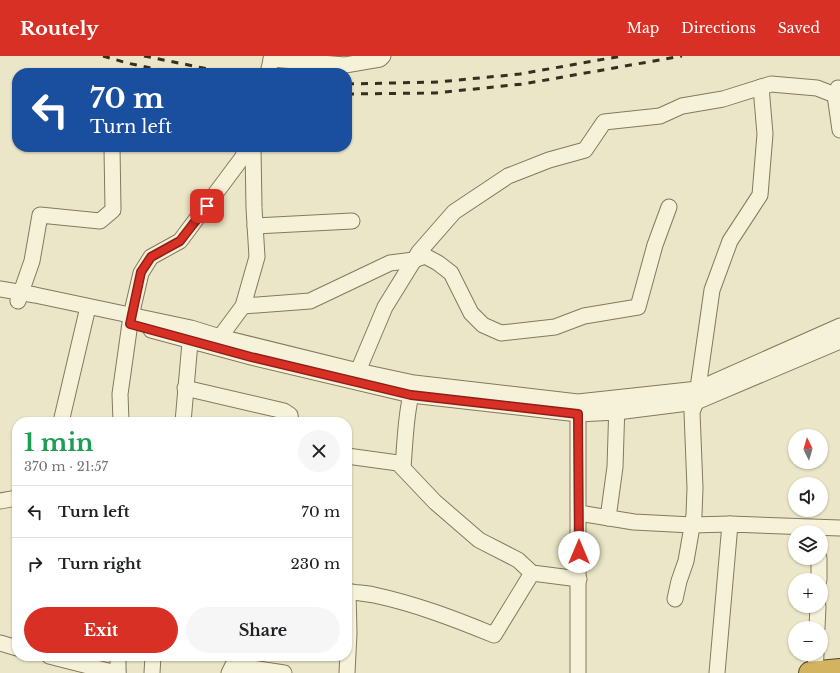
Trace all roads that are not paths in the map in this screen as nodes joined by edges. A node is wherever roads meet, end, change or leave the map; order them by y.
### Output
1 (383, 56) edge
2 (361, 59) edge
3 (270, 65) edge
4 (761, 87) junction
5 (838, 93) edge
6 (840, 130) edge
7 (112, 152) edge
8 (245, 152) edge
9 (253, 152) edge
10 (669, 207) dead end
11 (352, 221) dead end
12 (255, 226) junction
13 (414, 260) junction
14 (0, 289) edge
15 (19, 297) junction
16 (0, 298) edge
17 (244, 306) junction
18 (88, 310) junction
19 (130, 320) junction
20 (840, 326) edge
21 (190, 334) junction
22 (840, 341) edge
23 (218, 342) junction
24 (358, 371) junction
25 (185, 388) junction
26 (412, 389) junction
27 (697, 396) junction
28 (617, 405) junction
29 (578, 408) junction
30 (62, 417) edge
31 (121, 417) edge
32 (183, 417) edge
33 (290, 417) edge
34 (352, 457) edge
35 (403, 468) junction
36 (12, 499) edge
37 (0, 501) edge
38 (579, 513) junction
39 (608, 518) junction
40 (730, 524) junction
41 (692, 525) junction
42 (788, 528) edge
43 (840, 528) edge
44 (828, 529) edge
45 (532, 573) junction
46 (579, 579) junction
47 (352, 592) edge
48 (675, 599) dead end
49 (0, 643) edge
50 (12, 647) edge
51 (69, 661) edge
52 (118, 661) edge
53 (153, 661) edge
54 (348, 661) edge
55 (816, 661) edge
56 (840, 670) edge
57 (815, 672) edge
58 (118, 673) edge
59 (152, 673) edge
60 (229, 673) edge
61 (284, 673) edge
62 (347, 673) edge
63 (578, 673) edge
64 (716, 673) edge
65 (810, 673) edge

1 - 2 street
2 - 3 street
4 - 5 street
4 - 13 street
4 - 27 street
5 - 6 street
7 - 15 street
8 - 19 street
9 - 12 street
10 - 13 street
11 - 12 street
12 - 17 street
13 - 17 street
13 - 24 street
14 - 15 street
15 - 16 street
15 - 18 street
17 - 23 street
18 - 19 street
18 - 30 street
19 - 21 street
19 - 31 street
20 - 27 street
21 - 23 street
21 - 25 street
22 - 27 street
23 - 24 street
23 - 26 street
24 - 26 street
25 - 32 street
25 - 33 street
26 - 29 street
26 - 35 street
27 - 28 street
27 - 41 street
28 - 29 street
28 - 39 street
29 - 38 street
34 - 35 street
35 - 45 street
36 - 37 street
38 - 39 street
38 - 46 street
39 - 41 street
40 - 41 street
40 - 42 street
40 - 64 street
41 - 48 street
43 - 44 street
45 - 46 street
45 - 47 street
46 - 63 street
49 - 50 street
51 - 58 street
52 - 58 street
53 - 59 street
54 - 62 street
55 - 57 street
56 - 57 highway
57 - 65 highway
60 - 61 street

